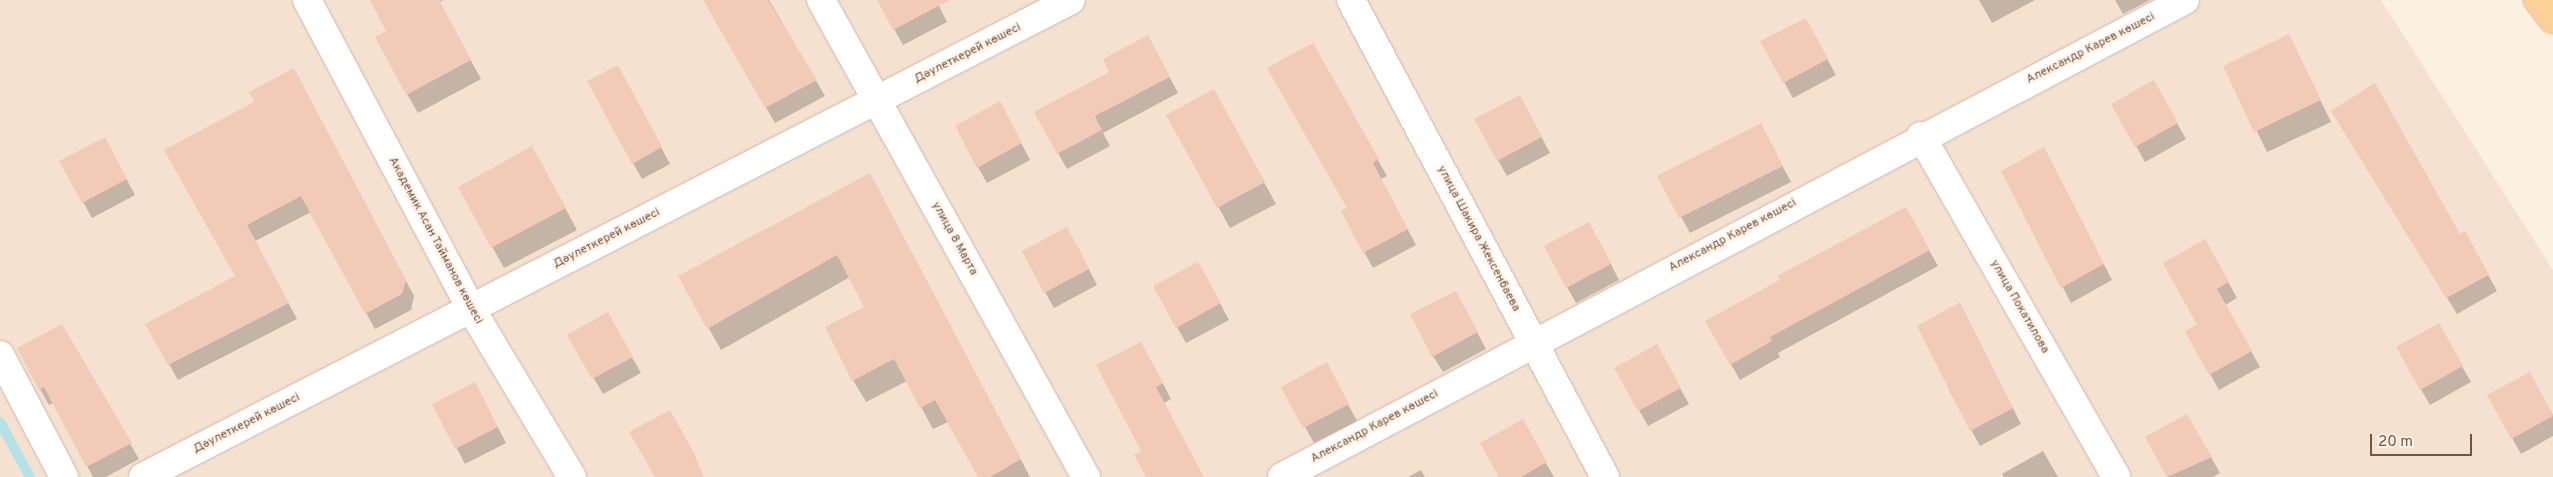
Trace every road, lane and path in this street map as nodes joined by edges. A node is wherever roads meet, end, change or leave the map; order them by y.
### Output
1 (307, 0) edge
2 (821, 0) edge
3 (1071, 0) edge
4 (1351, 0) edge
5 (2185, 0) edge
6 (2538, 0) edge
7 (2553, 19) edge
8 (877, 101) junction
9 (1922, 136) junction
10 (471, 309) junction
11 (1533, 342) junction
12 (0, 355) edge
13 (64, 477) edge
14 (143, 477) edge
15 (572, 477) edge
16 (1086, 477) edge
17 (1282, 477) edge
18 (1605, 477) edge
19 (2116, 477) edge

1 - 10 street, Академик Асан Тайманов көшесі
2 - 8 street, улица 8 Марта
3 - 8 street, Дәулеткерей көшесі
4 - 11 street, улица Шакира Жексенбаева
5 - 9 street, Александр Карев көшесі
6 - 7 main road
8 - 10 street, Дәулеткерей көшесі
8 - 16 street, улица 8 Марта
9 - 11 street, Александр Карев көшесі
9 - 19 street, улица Покатилова
10 - 14 street, Дәулеткерей көшесі
10 - 15 street, Академик Асан Тайманов көшесі
11 - 17 street, Александр Карев көшесі
11 - 18 street, улица Шакира Жексенбаева
12 - 13 street

